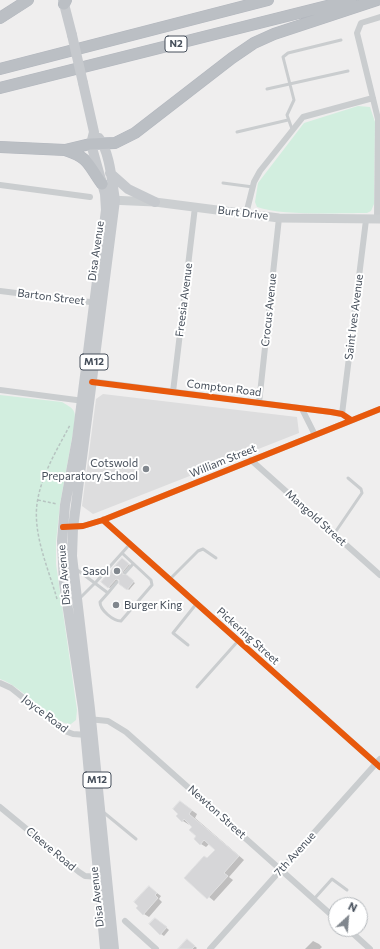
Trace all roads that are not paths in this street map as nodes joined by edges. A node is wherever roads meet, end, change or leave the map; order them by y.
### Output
1 (268, 0) edge
2 (351, 0) edge
3 (377, 0) edge
4 (28, 1) edge
5 (63, 1) edge
6 (380, 17) edge
7 (0, 18) edge
8 (341, 40) dead end
9 (0, 69) edge
10 (348, 71) dead end
11 (290, 84) junction
12 (0, 88) edge
13 (267, 89) dead end
14 (373, 98) junction
15 (288, 120) junction
16 (379, 123) edge
17 (292, 129) junction
18 (94, 132) junction
19 (237, 132) dead end
20 (91, 144) junction
21 (103, 144) junction
22 (0, 147) edge
23 (65, 150) junction
24 (110, 173) junction
25 (223, 183) dead end
26 (102, 184) junction
27 (0, 185) edge
28 (253, 187) junction
29 (90, 197) dead end
30 (110, 200) junction
31 (155, 202) junction
32 (196, 207) junction
33 (246, 214) junction
34 (279, 218) junction
35 (379, 219) edge
36 (366, 220) junction
37 (0, 291) edge
38 (98, 303) junction
39 (88, 381) junction
40 (0, 390) edge
41 (173, 392) junction
42 (85, 401) junction
43 (259, 403) junction
44 (302, 409) junction
45 (380, 409) edge
46 (342, 414) junction
47 (351, 420) junction
48 (314, 435) junction
49 (251, 460) junction
50 (348, 478) dead end
51 (103, 520) junction
52 (68, 528) junction
53 (334, 534) junction
54 (130, 544) junction
55 (122, 553) junction
56 (216, 558) dead end
57 (134, 564) junction
58 (74, 566) junction
59 (125, 573) dead end
60 (380, 575) edge
61 (170, 580) junction
62 (96, 582) junction
63 (117, 582) dead end
64 (108, 592) junction
65 (77, 600) junction
66 (197, 604) junction
67 (238, 641) junction
68 (188, 646) dead end
69 (0, 683) edge
70 (196, 687) dead end
71 (88, 719) junction
72 (89, 736) junction
73 (379, 763) edge
74 (0, 807) edge
75 (100, 810) junction
76 (136, 839) dead end
77 (281, 870) junction
78 (103, 877) junction
79 (347, 890) dead end
80 (314, 899) junction
81 (328, 912) edge
82 (125, 921) dead end
83 (357, 937) edge
84 (105, 949) edge
85 (114, 949) edge
86 (156, 949) edge
87 (210, 949) edge
88 (370, 949) edge

1 - 9 highway, N2
2 - 12 highway, N2
3 - 21 highway
4 - 7 highway
5 - 18 main road, Disa Avenue / M12, bridge
6 - 14 street
8 - 11 lane
10 - 11 lane
11 - 13 lane
11 - 15 lane
14 - 16 street
14 - 17 street
15 - 17 lane
15 - 19 lane
16 - 35 street
17 - 28 street
18 - 20 main road, Disa Avenue / M12
18 - 21 main road, Disa Avenue / M12
20 - 21 highway
20 - 23 highway
20 - 26 main road, Disa Avenue / M12
21 - 24 main road, Disa Avenue / M12
22 - 23 highway
23 - 26 highway
24 - 30 main road, Disa Avenue / M12
24 - 31 main road
25 - 28 lane
26 - 30 main road, Disa Avenue / M12
27 - 29 street
28 - 33 street
30 - 31 street, Burt Drive
30 - 38 main road, Disa Avenue / M12
31 - 32 street, Burt Drive
32 - 33 street, Burt Drive
32 - 41 street, Freesia Avenue
33 - 34 street, Burt Drive
34 - 36 street, Burt Drive
34 - 43 street, Crocus Avenue
35 - 36 street, Burt Drive
36 - 46 street, Saint Ives Avenue
37 - 38 street, Barton Street
38 - 39 main road, Disa Avenue / M12
39 - 41 street, Compton Road
39 - 42 main road, Disa Avenue / M12
40 - 42 street
41 - 43 street, Compton Road
42 - 52 main road, Disa Avenue / M12
42 - 52 main road, Disa Avenue / M12
43 - 44 street, Compton Road
44 - 46 street, Compton Road
44 - 48 street
45 - 47 street, William Street
46 - 47 street, Compton Road
47 - 48 street, William Street
48 - 49 street, William Street
49 - 51 street, William Street
49 - 53 street, Mangold Street
50 - 53 lane
51 - 52 street, William Street
51 - 54 street, Pickering Street
52 - 58 main road, Disa Avenue / M12
52 - 71 main road, Disa Avenue / M12
53 - 60 street, Mangold Street
54 - 55 lane
54 - 61 street, Pickering Street
55 - 57 lane
55 - 62 lane
56 - 61 lane
57 - 59 lane
57 - 64 lane
58 - 62 lane
58 - 65 main road, Disa Avenue / M12
61 - 66 street, Pickering Street
62 - 64 lane
62 - 65 lane
63 - 64 lane
65 - 71 main road, Disa Avenue / M12
66 - 67 street, Pickering Street
66 - 68 lane
67 - 70 lane
67 - 73 street, Pickering Street
69 - 72 street, Joyce Road
71 - 72 main road, Disa Avenue / M12
71 - 77 street, Newton Street
72 - 75 main road, Disa Avenue / M12
72 - 78 main road, Disa Avenue / M12
73 - 77 street, 7th Avenue
74 - 78 street, Cleeve Road
75 - 76 lane
75 - 78 main road, Disa Avenue / M12
77 - 80 street, Newton Street
77 - 87 street, 7th Avenue
78 - 84 main road, Disa Avenue / M12
78 - 85 main road, Disa Avenue / M12
79 - 80 lane
80 - 81 street, Newton Street
82 - 86 street
83 - 88 street

